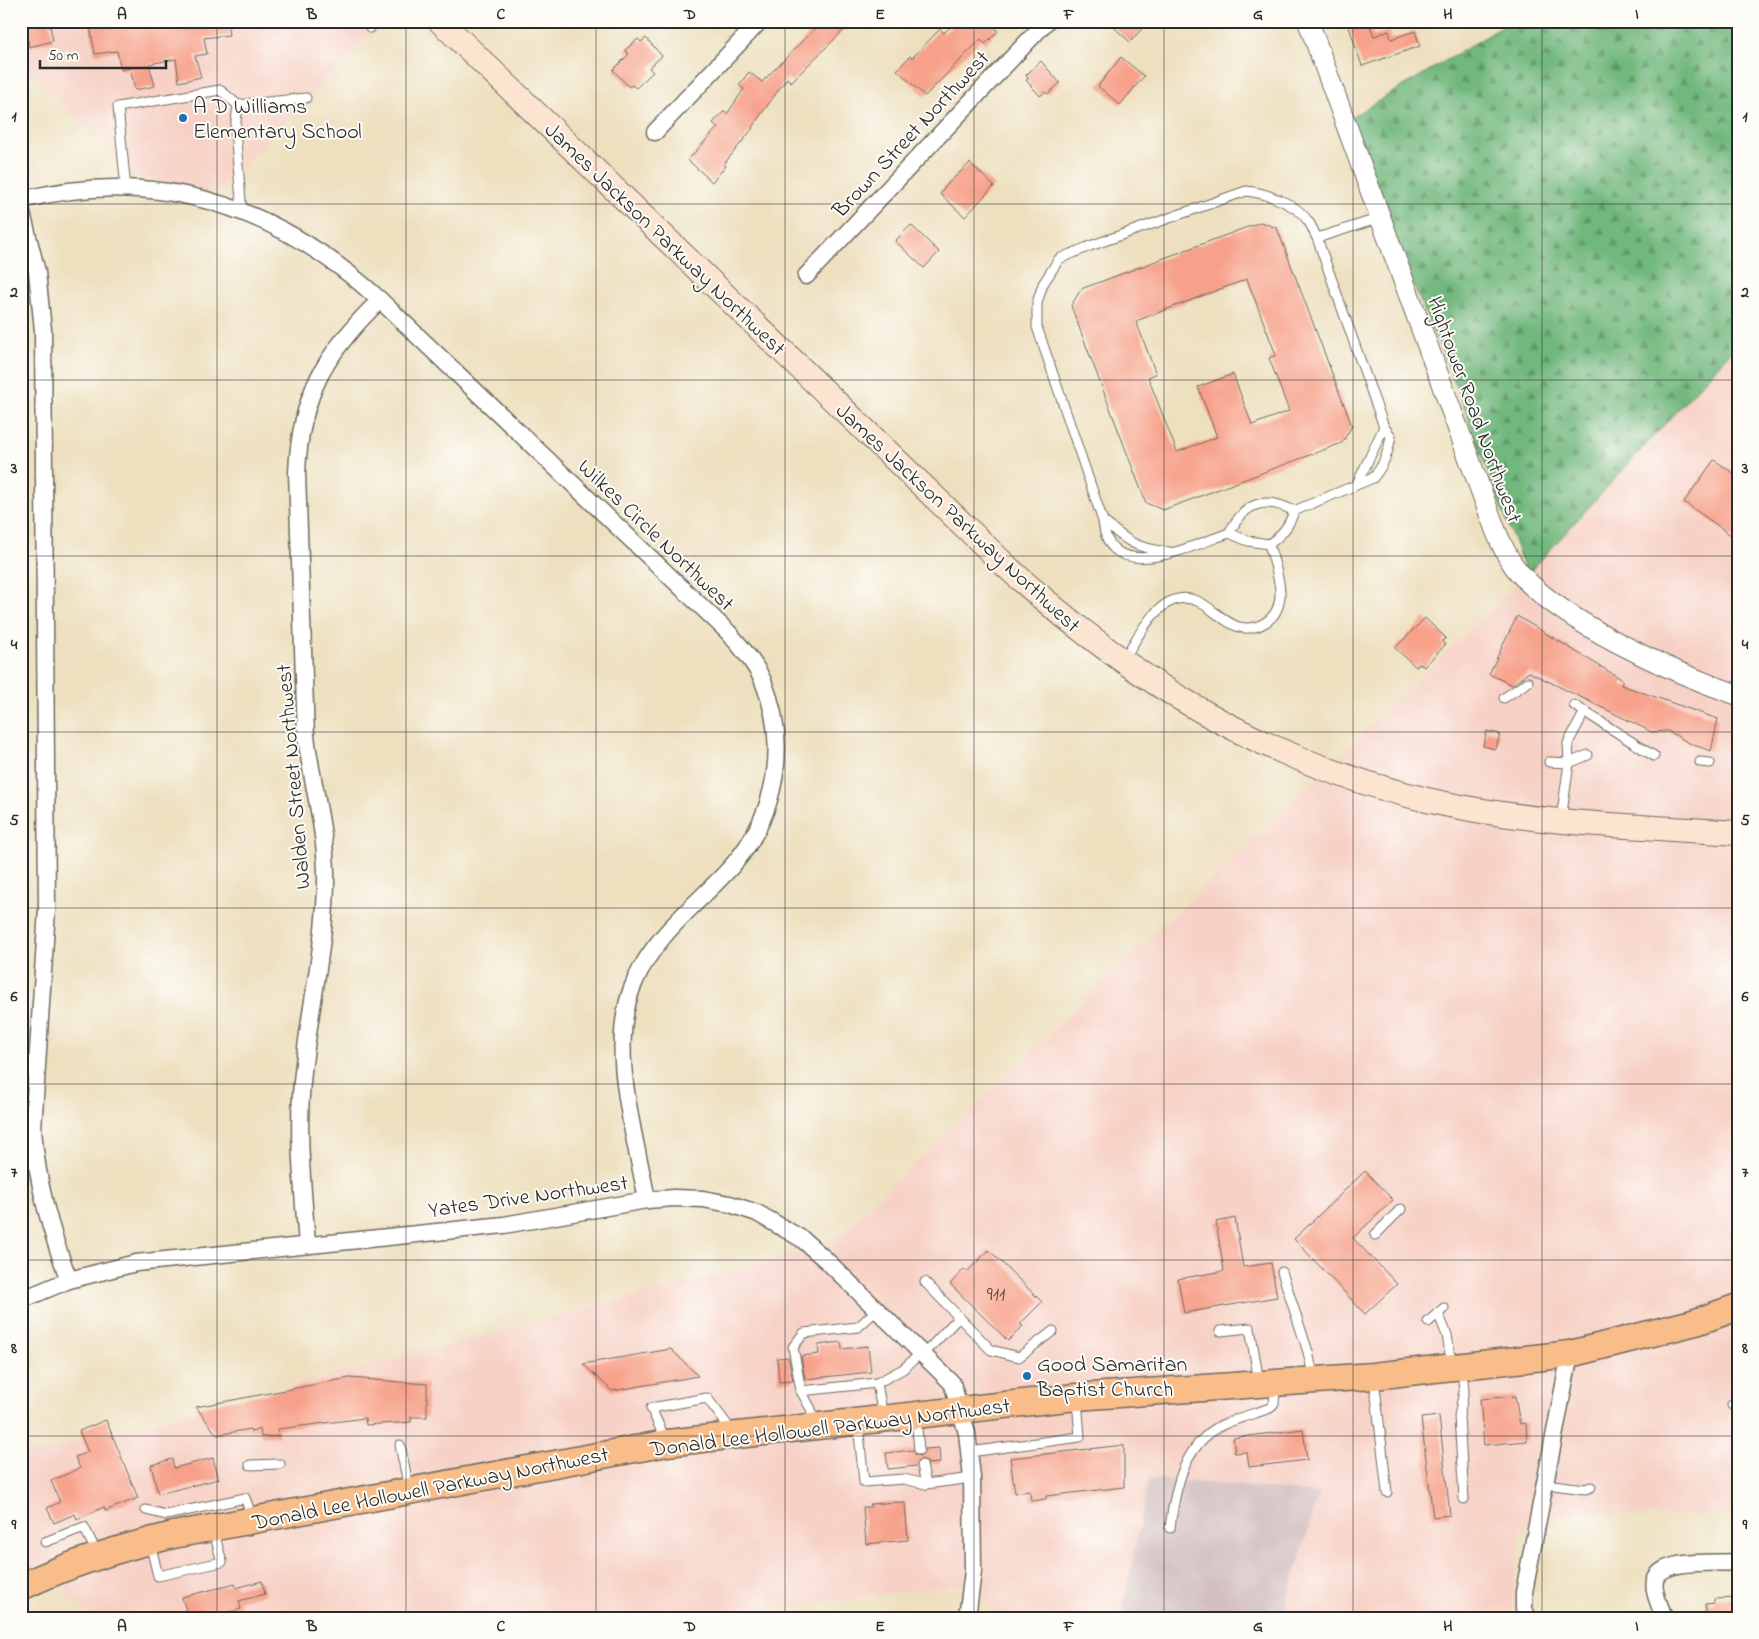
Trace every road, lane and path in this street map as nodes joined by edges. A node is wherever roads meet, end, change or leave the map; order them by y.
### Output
1 (440, 21) edge
2 (760, 21) edge
3 (1047, 21) edge
4 (1308, 21) edge
5 (306, 98) dead end
6 (238, 105) junction
7 (655, 132) dead end
8 (126, 189) junction
9 (21, 200) edge
10 (21, 209) edge
11 (242, 212) junction
12 (1380, 218) junction
13 (1317, 238) junction
14 (806, 276) dead end
15 (380, 300) junction
16 (1384, 427) junction
17 (1357, 484) junction
18 (1294, 511) junction
19 (1104, 521) junction
20 (1230, 533) junction
21 (1269, 544) junction
22 (1170, 552) junction
23 (1123, 660) junction
24 (1528, 682) dead end
25 (1738, 695) edge
26 (1504, 698) dead end
27 (1574, 705) dead end
28 (1585, 711) junction
29 (1588, 755) dead end
30 (1654, 756) dead end
31 (1549, 762) dead end
32 (1700, 762) dead end
33 (1710, 763) dead end
34 (1569, 764) junction
35 (1561, 820) junction
36 (1738, 834) edge
37 (647, 1200) junction
38 (1401, 1209) dead end
39 (1375, 1235) dead end
40 (307, 1245) junction
41 (1282, 1272) dead end
42 (69, 1280) junction
43 (925, 1282) dead end
44 (21, 1300) edge
45 (1738, 1307) edge
46 (877, 1310) junction
47 (960, 1317) junction
48 (1428, 1322) dead end
49 (1053, 1331) dead end
50 (1220, 1331) dead end
51 (922, 1354) junction
52 (1570, 1354) junction
53 (1457, 1368) junction
54 (1373, 1376) junction
55 (1314, 1380) junction
56 (877, 1383) junction
57 (1267, 1383) junction
58 (801, 1390) junction
59 (1076, 1397) junction
60 (962, 1410) junction
61 (916, 1414) junction
62 (883, 1418) junction
63 (858, 1421) junction
64 (814, 1426) junction
65 (735, 1435) junction
66 (667, 1443) junction
67 (400, 1445) dead end
68 (919, 1450) dead end
69 (970, 1452) junction
70 (280, 1464) dead end
71 (250, 1465) dead end
72 (922, 1465) dead end
73 (972, 1478) junction
74 (926, 1484) junction
75 (1545, 1484) junction
76 (1591, 1487) dead end
77 (409, 1491) junction
78 (1387, 1492) dead end
79 (1464, 1499) dead end
80 (146, 1510) dead end
81 (253, 1520) junction
82 (212, 1528) junction
83 (1170, 1528) dead end
84 (150, 1541) junction
85 (45, 1542) dead end
86 (98, 1556) junction
87 (1738, 1562) edge
88 (21, 1587) edge
89 (967, 1618) edge
90 (1528, 1618) edge
91 (1664, 1618) edge

1 - 23 main road, James Jackson Parkway Northwest
2 - 7 street
3 - 14 street, Brown Street Northwest
4 - 12 street, Hightower Road Northwest
5 - 6 lane
6 - 8 lane
6 - 11 lane
8 - 9 street, Wilkes Circle Northwest
8 - 11 street, Wilkes Circle Northwest
10 - 42 street
11 - 15 street, Wilkes Circle Northwest
12 - 13 lane
12 - 25 street, Hightower Road Northwest
13 - 16 lane
13 - 19 lane
15 - 37 street, Wilkes Circle Northwest
15 - 40 street, Walden Street Northwest
16 - 17 lane
16 - 17 lane
17 - 18 lane
18 - 20 lane
18 - 21 lane
19 - 22 lane
19 - 22 lane
20 - 21 lane
20 - 22 lane
21 - 23 lane
23 - 35 main road, James Jackson Parkway Northwest
24 - 26 lane
27 - 28 lane
28 - 30 lane
28 - 34 lane
29 - 34 lane
31 - 34 lane
32 - 33 lane
34 - 35 lane
35 - 36 main road, James Jackson Parkway Northwest
37 - 40 street, Yates Drive Northwest
37 - 46 street, Yates Drive Northwest
38 - 39 lane
40 - 42 street, Yates Drive Northwest
41 - 55 lane
42 - 44 street, Yates Drive Northwest
43 - 47 lane
45 - 52 main road, Donald Lee Hollowell Parkway Northwest
46 - 51 street, Yates Drive Northwest
46 - 58 lane
47 - 49 lane
47 - 51 lane
48 - 53 lane
50 - 57 lane
51 - 56 lane
51 - 60 street, Yates Drive Northwest
52 - 53 main road, Donald Lee Hollowell Parkway Northwest
52 - 75 street
53 - 54 main road, Donald Lee Hollowell Parkway Northwest
53 - 79 lane
54 - 55 main road, Donald Lee Hollowell Parkway Northwest
54 - 78 lane
55 - 57 main road, Donald Lee Hollowell Parkway Northwest
56 - 58 lane
56 - 62 lane
57 - 59 main road, Donald Lee Hollowell Parkway Northwest
57 - 83 lane
58 - 64 lane
59 - 60 main road, Donald Lee Hollowell Parkway Northwest
59 - 69 lane
60 - 61 main road, Donald Lee Hollowell Parkway Northwest
60 - 69 street, Yates Drive Northwest
61 - 62 main road, Donald Lee Hollowell Parkway Northwest
61 - 68 lane
62 - 63 main road, Donald Lee Hollowell Parkway Northwest
63 - 64 main road, Donald Lee Hollowell Parkway Northwest
63 - 74 lane
64 - 65 main road, Donald Lee Hollowell Parkway Northwest
65 - 66 main road, Donald Lee Hollowell Parkway Northwest
65 - 66 lane
66 - 77 main road, Donald Lee Hollowell Parkway Northwest
67 - 77 lane
69 - 73 street, Yates Drive Northwest
70 - 71 lane
72 - 74 lane
73 - 74 lane
73 - 89 street, Yates Drive Northwest
75 - 76 lane
75 - 90 street
77 - 81 main road, Donald Lee Hollowell Parkway Northwest
80 - 81 lane
81 - 82 main road, Donald Lee Hollowell Parkway Northwest
82 - 84 main road, Donald Lee Hollowell Parkway Northwest
82 - 84 lane
84 - 86 main road, Donald Lee Hollowell Parkway Northwest
85 - 86 lane
86 - 88 main road, Donald Lee Hollowell Parkway Northwest
87 - 91 street

